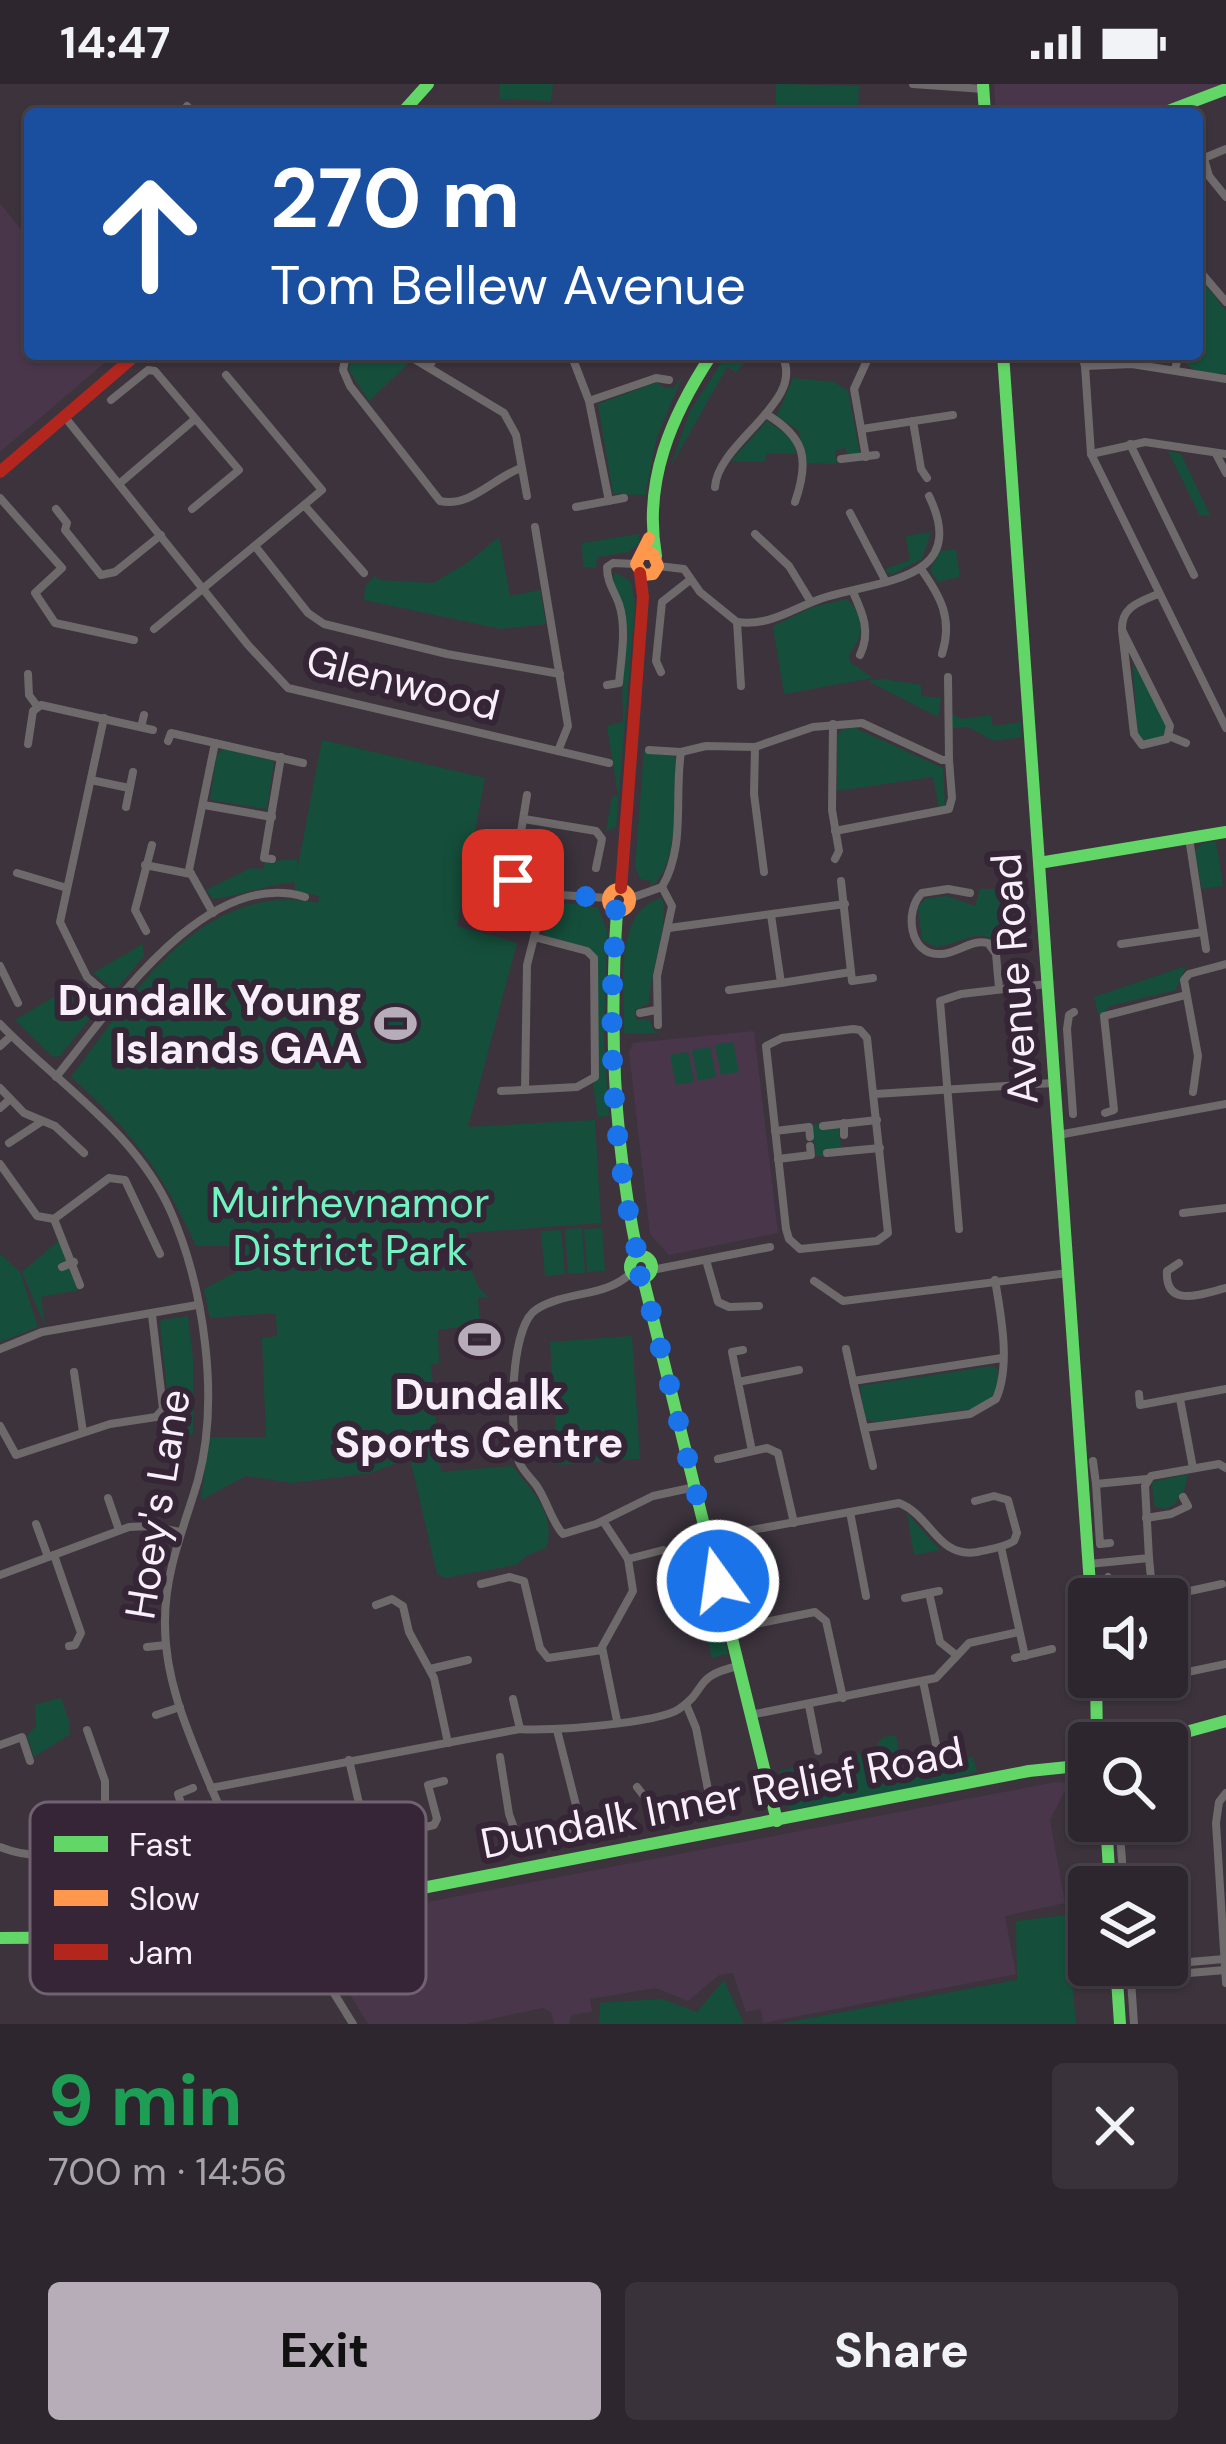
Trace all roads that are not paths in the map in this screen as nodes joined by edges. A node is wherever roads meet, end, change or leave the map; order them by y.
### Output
1 (428, 84) edge
2 (914, 84) edge
3 (983, 86) edge
4 (1226, 89) edge
5 (406, 108) edge
6 (1176, 108) edge
7 (1203, 165) edge
8 (1226, 197) edge
9 (1203, 275) edge
10 (1226, 302) edge
11 (127, 360) edge
12 (345, 360) edge
13 (417, 360) edge
14 (433, 360) edge
15 (573, 360) edge
16 (708, 360) edge
17 (783, 360) edge
18 (866, 360) edge
19 (1003, 360) edge
20 (1083, 360) edge
21 (1177, 360) edge
22 (1085, 366) junction
23 (429, 367) junction
24 (1175, 369) junction
25 (226, 375) dead end
26 (1226, 379) edge
27 (669, 380) dead end
28 (111, 400) dead end
29 (589, 401) junction
30 (766, 414) junction
31 (953, 415) dead end
32 (64, 416) junction
33 (195, 418) junction
34 (913, 421) junction
35 (862, 428) junction
36 (1130, 444) junction
37 (1221, 453) edge
38 (1090, 454) junction
39 (877, 455) dead end
40 (866, 457) junction
41 (841, 459) dead end
42 (520, 468) junction
43 (0, 472) edge
44 (1226, 473) edge
45 (927, 478) dead end
46 (119, 484) junction
47 (715, 487) dead end
48 (527, 496) dead end
49 (929, 496) dead end
50 (0, 498) edge
51 (624, 498) dead end
52 (608, 501) junction
53 (795, 502) dead end
54 (304, 505) junction
55 (576, 507) dead end
56 (56, 509) dead end
57 (192, 509) dead end
58 (850, 513) dead end
59 (536, 527) dead end
60 (755, 534) dead end
61 (160, 535) junction
62 (255, 546) junction
63 (648, 565) junction
64 (921, 568) junction
65 (364, 573) dead end
66 (1194, 574) dead end
67 (690, 580) junction
68 (886, 582) junction
69 (204, 589) junction
70 (854, 592) junction
71 (1158, 595) junction
72 (811, 602) junction
73 (737, 622) junction
74 (154, 629) dead end
75 (1122, 630) junction
76 (134, 640) dead end
77 (942, 654) dead end
78 (860, 655) dead end
79 (661, 672) dead end
80 (28, 674) dead end
81 (560, 674) junction
82 (948, 677) dead end
83 (607, 685) dead end
84 (741, 686) dead end
85 (37, 706) junction
86 (144, 715) dead end
87 (104, 718) junction
88 (833, 724) junction
89 (141, 727) junction
90 (1226, 728) edge
91 (153, 730) dead end
92 (1169, 736) junction
93 (1136, 740) junction
94 (168, 742) dead end
95 (214, 743) junction
96 (1186, 743) dead end
97 (28, 744) dead end
98 (755, 747) junction
99 (649, 750) dead end
100 (558, 751) junction
101 (681, 752) junction
102 (1127, 754) dead end
103 (281, 757) junction
104 (949, 760) junction
105 (303, 763) dead end
106 (609, 763) dead end
107 (133, 772) dead end
108 (91, 779) junction
109 (129, 788) junction
110 (527, 795) dead end
111 (204, 805) junction
112 (126, 807) dead end
113 (272, 817) junction
114 (524, 819) junction
115 (835, 831) junction
116 (1226, 832) edge
117 (1189, 838) junction
118 (152, 845) dead end
119 (272, 859) dead end
120 (835, 859) dead end
121 (1039, 863) junction
122 (145, 865) junction
123 (596, 868) dead end
124 (764, 872) dead end
125 (17, 873) dead end
126 (190, 874) junction
127 (842, 881) dead end
128 (662, 887) junction
129 (68, 888) junction
130 (626, 893) junction
131 (970, 893) dead end
132 (545, 894) junction
133 (305, 897) dead end
134 (608, 898) junction
135 (845, 904) junction
136 (617, 911) junction
137 (213, 913) junction
138 (771, 915) junction
139 (669, 928) junction
140 (146, 932) dead end
141 (1125, 932) dead end
142 (1203, 932) junction
143 (534, 938) junction
144 (1206, 949) dead end
145 (1226, 964) edge
146 (0, 966) edge
147 (851, 976) junction
148 (873, 978) dead end
149 (781, 983) junction
150 (1047, 984) junction
151 (999, 988) junction
152 (11, 989) junction
153 (729, 990) dead end
154 (0, 995) edge
155 (1186, 995) junction
156 (18, 1003) dead end
157 (117, 1003) junction
158 (656, 1010) junction
159 (1074, 1012) dead end
160 (640, 1013) dead end
161 (0, 1024) edge
162 (658, 1025) dead end
163 (1066, 1029) junction
164 (1050, 1031) junction
165 (11, 1036) junction
166 (0, 1046) edge
167 (56, 1077) junction
168 (1054, 1083) junction
169 (0, 1088) edge
170 (947, 1088) junction
171 (525, 1090) junction
172 (501, 1091) dead end
173 (1193, 1092) dead end
174 (875, 1094) junction
175 (9, 1100) junction
176 (1226, 1104) edge
177 (0, 1108) edge
178 (1106, 1113) dead end
179 (1073, 1114) dead end
180 (877, 1120) junction
181 (41, 1122) junction
182 (844, 1124) junction
183 (17, 1125) dead end
184 (823, 1126) dead end
185 (775, 1131) junction
186 (23, 1135) junction
187 (1058, 1135) junction
188 (9, 1143) dead end
189 (845, 1143) junction
190 (880, 1148) junction
191 (84, 1153) dead end
192 (827, 1153) dead end
193 (778, 1159) junction
194 (0, 1164) edge
195 (1226, 1208) edge
196 (1183, 1213) dead end
197 (54, 1219) junction
198 (959, 1229) dead end
199 (770, 1246) dead end
200 (160, 1254) dead end
201 (706, 1260) junction
202 (74, 1262) junction
203 (1179, 1263) dead end
204 (62, 1267) dead end
205 (642, 1274) junction
206 (1068, 1274) junction
207 (994, 1280) junction
208 (814, 1281) dead end
209 (80, 1285) dead end
210 (1226, 1288) edge
211 (196, 1305) junction
212 (759, 1306) dead end
213 (152, 1315) junction
214 (845, 1348) dead end
215 (0, 1349) edge
216 (743, 1350) dead end
217 (1002, 1358) junction
218 (799, 1370) dead end
219 (74, 1372) dead end
220 (738, 1382) junction
221 (853, 1382) junction
222 (1226, 1389) edge
223 (1139, 1394) dead end
224 (1180, 1399) junction
225 (0, 1426) edge
226 (863, 1428) junction
227 (82, 1432) junction
228 (752, 1451) junction
229 (718, 1459) dead end
230 (1094, 1461) dead end
231 (873, 1466) dead end
232 (1193, 1468) junction
233 (1226, 1468) edge
234 (1147, 1479) junction
235 (1096, 1484) junction
236 (695, 1487) junction
237 (1183, 1496) dead end
238 (108, 1498) dead end
239 (975, 1501) dead end
240 (850, 1511) junction
241 (1146, 1518) junction
242 (602, 1521) junction
243 (794, 1523) junction
244 (36, 1524) dead end
245 (119, 1530) junction
246 (180, 1532) junction
247 (708, 1538) junction
248 (1110, 1543) dead end
249 (1001, 1547) junction
250 (663, 1550) dead end
251 (51, 1556) junction
252 (1148, 1558) junction
253 (628, 1559) junction
254 (1089, 1564) junction
255 (0, 1574) edge
256 (1090, 1578) edge
257 (1150, 1578) edge
258 (481, 1584) dead end
259 (1222, 1584) dead end
260 (1188, 1591) edge
261 (866, 1596) dead end
262 (166, 1597) junction
263 (148, 1598) dead end
264 (905, 1598) dead end
265 (376, 1605) dead end
266 (752, 1625) junction
267 (740, 1627) dead end
268 (1019, 1632) junction
269 (755, 1640) dead end
270 (69, 1646) dead end
271 (166, 1646) junction
272 (147, 1647) dead end
273 (1052, 1649) dead end
274 (602, 1650) junction
275 (955, 1654) junction
276 (468, 1660) dead end
277 (1226, 1664) edge
278 (738, 1666) junction
279 (430, 1669) junction
280 (1188, 1672) edge
281 (923, 1681) junction
282 (843, 1697) junction
283 (513, 1699) dead end
284 (686, 1704) junction
285 (809, 1706) junction
286 (180, 1707) junction
287 (155, 1715) dead end
288 (750, 1715) junction
289 (617, 1721) junction
290 (1226, 1721) edge
291 (520, 1729) junction
292 (87, 1730) dead end
293 (557, 1730) junction
294 (1188, 1731) edge
295 (448, 1743) junction
296 (0, 1745) edge
297 (818, 1751) dead end
298 (500, 1756) dead end
299 (349, 1760) junction
300 (30, 1761) dead end
301 (1068, 1767) edge
302 (878, 1778) dead end
303 (444, 1781) dead end
304 (637, 1787) dead end
305 (193, 1788) dead end
306 (212, 1788) junction
307 (1226, 1792) edge
308 (105, 1802) edge
309 (181, 1802) edge
310 (218, 1802) edge
311 (359, 1802) edge
312 (777, 1821) junction
313 (426, 1827) edge
314 (0, 1847) edge
315 (30, 1855) edge
316 (426, 1888) edge
317 (0, 1938) edge
318 (30, 1938) edge
319 (1188, 1964) edge
320 (1224, 1964) edge
321 (1188, 1966) edge
322 (1226, 1983) edge
323 (1122, 1986) edge
324 (1126, 1986) edge
325 (334, 1994) edge
326 (353, 2024) edge
327 (1120, 2024) edge
328 (1134, 2024) edge

1 - 5 main road
2 - 3 street
4 - 6 main road
7 - 8 street
9 - 10 street
11 - 32 main road
12 - 42 street
13 - 23 street
14 - 23 street
15 - 29 street
16 - 63 main road
17 - 30 street
18 - 35 street
19 - 121 main road, Avenue Road
20 - 22 street
21 - 24 street
22 - 24 street
22 - 38 street
23 - 42 street
24 - 26 street
25 - 54 street
27 - 29 street
28 - 33 street
29 - 52 street
30 - 47 street
30 - 53 street
31 - 34 street
32 - 43 main road
32 - 46 street, Glenwood
33 - 46 street
33 - 57 street
34 - 35 street
34 - 45 street
35 - 40 street
36 - 37 street
36 - 38 street
36 - 66 street
37 - 44 street
38 - 71 street
39 - 40 street
40 - 41 street
42 - 48 street
46 - 61 street, Glenwood
49 - 64 street
50 - 76 street
51 - 52 street
52 - 55 street
54 - 62 street
54 - 65 street
56 - 61 street
58 - 68 street
59 - 81 street, Glenwood
60 - 72 street
61 - 69 street, Glenwood
62 - 69 street
62 - 81 street, Glenwood
63 - 67 street
63 - 83 street
63 - 130 main road
64 - 68 street
64 - 77 street
67 - 73 street
67 - 79 street
68 - 70 street
69 - 74 street
69 - 100 street, Glenwood
70 - 72 street
70 - 78 street
71 - 75 street
71 - 90 street
72 - 73 street
73 - 84 street
75 - 92 street
75 - 93 street
80 - 85 street
81 - 100 street, Glenwood
82 - 104 street
85 - 87 street
85 - 97 street
86 - 89 street
87 - 89 street
87 - 108 street
88 - 98 street
88 - 104 street
88 - 115 street
89 - 91 street
92 - 93 street
92 - 96 street
93 - 102 street
94 - 95 street
95 - 103 street
95 - 111 street
98 - 101 street
98 - 124 street
99 - 101 street
100 - 106 street, Glenwood
101 - 128 street
103 - 105 street
103 - 113 street
104 - 115 street
107 - 109 street
108 - 109 street
108 - 129 street
109 - 112 street
110 - 114 street
111 - 113 street
111 - 126 street
113 - 119 street
114 - 123 street
114 - 132 street
115 - 120 street
116 - 117 main road
117 - 121 main road
117 - 142 street
118 - 122 street
121 - 150 main road, Avenue Road
122 - 126 street
122 - 140 street
125 - 129 street
126 - 137 street
127 - 135 street
128 - 130 street
128 - 139 street
129 - 157 street
130 - 134 main road
130 - 136 main road
131 - 151 street
132 - 134 street
132 - 143 street
133 - 137 street
134 - 136 main road
135 - 138 street
135 - 147 street
136 - 205 main road
137 - 157 street
138 - 139 street
138 - 149 street
139 - 158 street
141 - 142 street
142 - 144 street
143 - 171 street
143 - 171 street
145 - 155 street
146 - 152 street
147 - 148 street
147 - 149 street
149 - 153 street
150 - 151 street
150 - 164 main road, Avenue Road
151 - 170 street
152 - 154 street
152 - 156 street
155 - 173 street
155 - 178 street
157 - 167 street
158 - 160 street
158 - 162 street
159 - 163 street
161 - 165 street, Hoey's Lane
163 - 164 street
163 - 179 street
164 - 168 main road, Avenue Road
165 - 166 street
165 - 167 street, Hoey's Lane
167 - 211 street, Hoey's Lane
168 - 170 street
168 - 187 main road, Avenue Road
169 - 175 street
170 - 174 street
170 - 198 street
171 - 172 street
174 - 180 street
174 - 185 street
175 - 177 street
175 - 181 street
176 - 187 street
180 - 182 street
180 - 190 street
181 - 186 street
181 - 191 street
182 - 184 street
182 - 189 street
183 - 186 street
185 - 193 street
185 - 193 street
186 - 188 street
187 - 206 main road, Avenue Road
189 - 190 street
189 - 192 street
190 - 193 street
194 - 197 street
195 - 196 street
197 - 200 street
197 - 202 street
199 - 201 street
201 - 205 street
201 - 212 street
202 - 204 street
202 - 209 street
203 - 210 street
205 - 236 main road
205 - 242 street
206 - 207 street
206 - 254 main road, Avenue Road
207 - 208 street
207 - 217 street
211 - 213 street
211 - 246 street, Hoey's Lane
213 - 215 street
213 - 227 street
214 - 221 street
216 - 220 street
217 - 221 street
217 - 226 street
218 - 220 street
219 - 227 street
220 - 228 street
221 - 226 street
222 - 224 street
223 - 224 street
224 - 232 street
225 - 227 street
226 - 231 street
228 - 229 street
228 - 243 street
230 - 235 street
232 - 233 street
232 - 234 street
234 - 235 street
234 - 241 street
235 - 248 street
236 - 242 street
236 - 247 main road
237 - 241 street
238 - 245 street
239 - 249 street
240 - 243 street
240 - 249 street
240 - 261 street
241 - 252 street
242 - 253 street
243 - 247 street
244 - 251 street
245 - 246 street
245 - 251 street
246 - 262 street, Hoey's Lane
247 - 278 main road
249 - 268 street
250 - 253 street
251 - 255 street
251 - 270 street
252 - 254 street
252 - 257 street
253 - 274 street
254 - 256 main road, Avenue Road
258 - 274 street
259 - 260 street
262 - 263 street
262 - 271 street, Hoey's Lane
264 - 275 street
265 - 279 street
266 - 267 street
266 - 269 street
266 - 282 street
268 - 273 street
268 - 275 street
271 - 272 street
271 - 286 street, Hoey's Lane
274 - 289 street
275 - 281 street
276 - 279 street
277 - 280 street
278 - 284 street
278 - 288 main road
279 - 295 street
281 - 282 street
281 - 302 street
282 - 285 street
283 - 291 street
284 - 289 street
284 - 304 street
285 - 288 street
285 - 297 street
286 - 287 street
286 - 306 street, Hoey's Lane
288 - 312 main road
289 - 293 street
290 - 294 main road
291 - 293 street
291 - 295 street
292 - 308 street
293 - 298 street
295 - 299 street
296 - 300 street
299 - 306 street
299 - 311 street
301 - 312 main road, Dundalk Inner Relief Road
303 - 313 street
305 - 309 street
306 - 310 street, Hoey's Lane
307 - 320 street
312 - 316 main road, Dundalk Inner Relief Road
314 - 315 street
317 - 318 main road
319 - 320 street
320 - 321 street
320 - 322 street
323 - 327 main road
324 - 328 street
325 - 326 street

